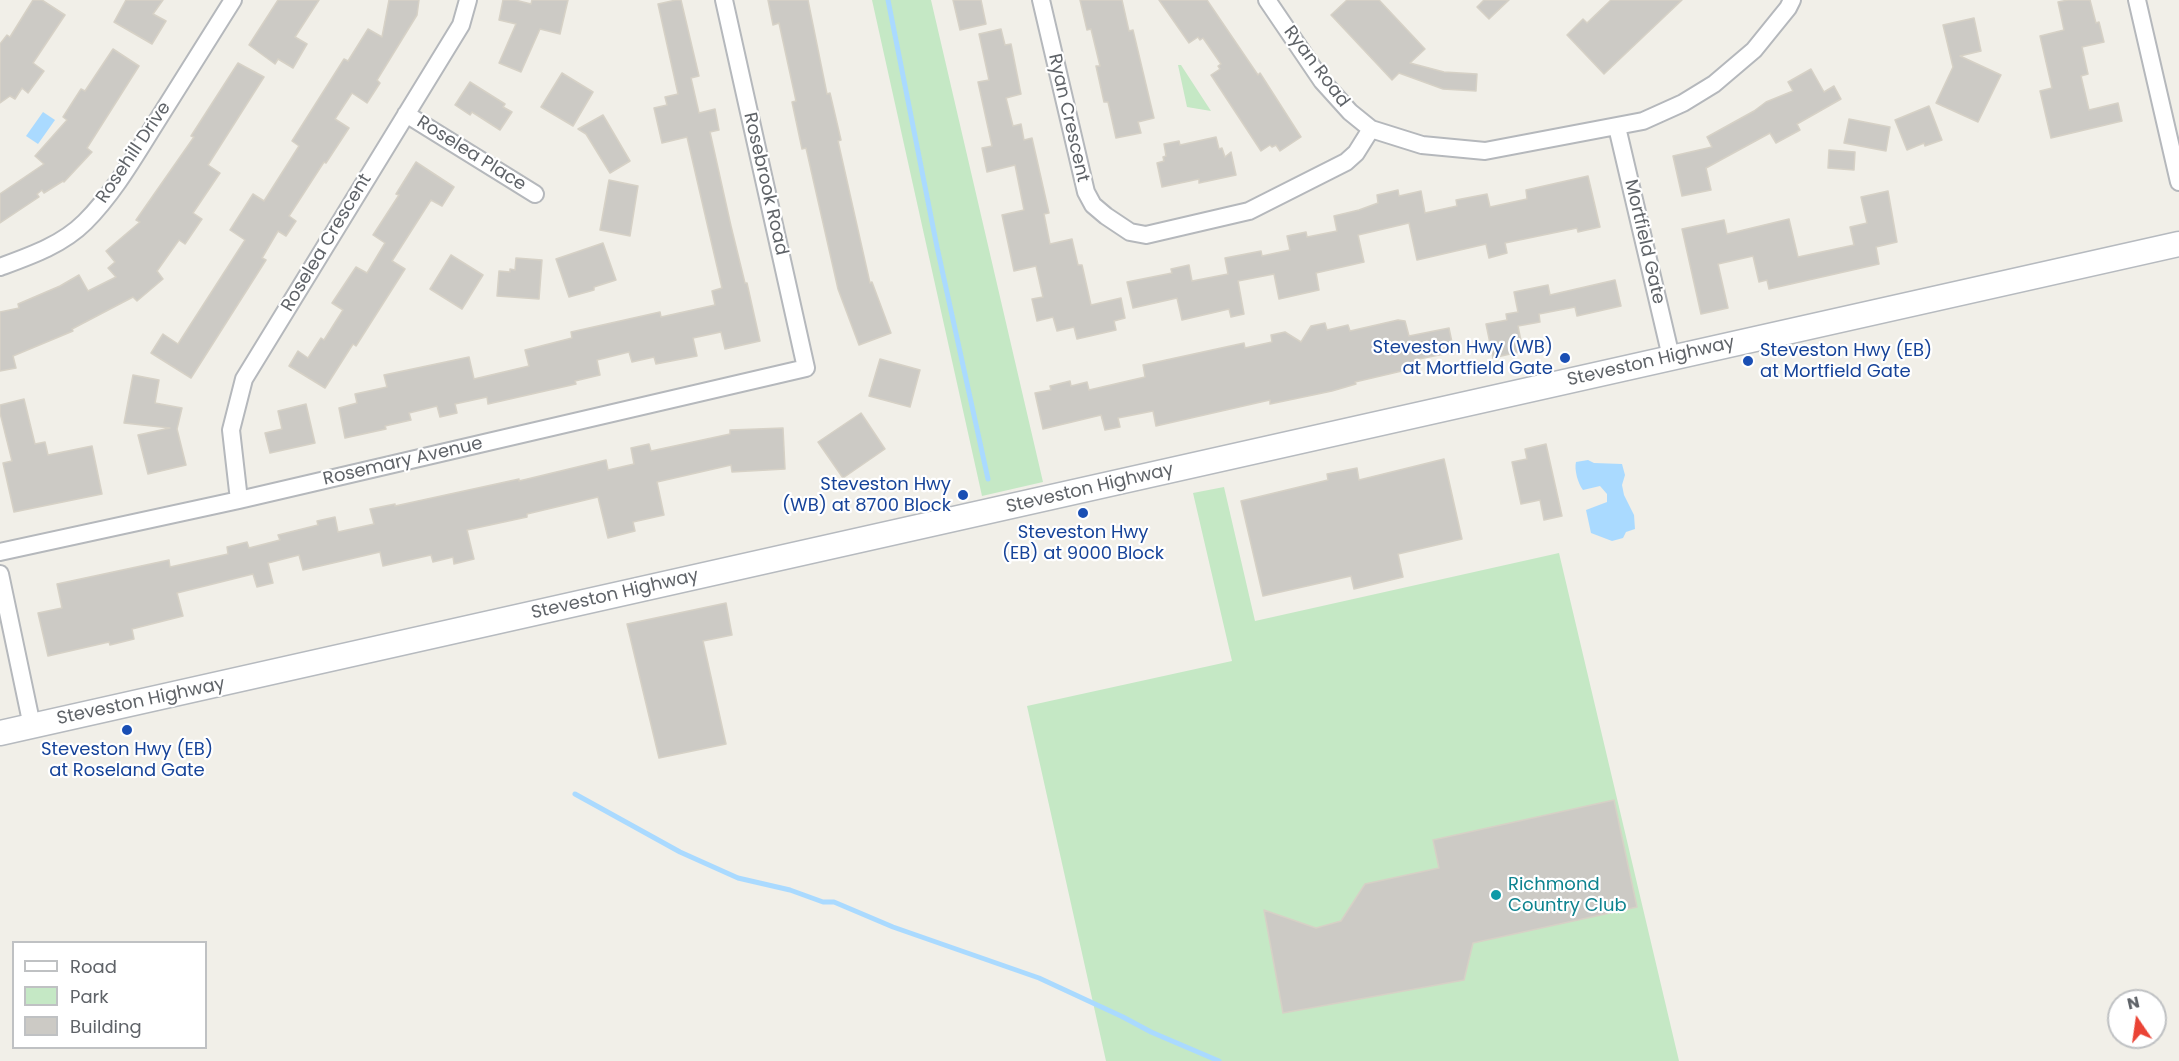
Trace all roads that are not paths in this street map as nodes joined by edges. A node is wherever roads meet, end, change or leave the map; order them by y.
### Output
1 (233, 0) edge
2 (468, 0) edge
3 (724, 0) edge
4 (1041, 0) edge
5 (1267, 0) edge
6 (1792, 0) edge
7 (2137, 0) edge
8 (406, 114) junction
9 (1617, 127) junction
10 (1371, 129) junction
11 (2179, 182) edge
12 (535, 194) dead end
13 (2179, 244) edge
14 (0, 267) edge
15 (1671, 357) junction
16 (806, 368) joint
17 (239, 500) junction
18 (0, 552) edge
19 (0, 573) edge
20 (32, 726) junction
21 (0, 733) edge

1 - 14 street, Rosehill Drive
2 - 8 street, Roselea Crescent
3 - 16 street, Rosebrook Road
4 - 10 street, Ryan Crescent
5 - 10 street, Ryan Road
6 - 9 street, Ryan Road
7 - 11 street
8 - 12 street, Roselea Place
8 - 17 street, Roselea Crescent
9 - 10 street, Ryan Road
9 - 15 street, Mortfield Gate
13 - 15 main road, Steveston Highway
15 - 20 main road, Steveston Highway
16 - 17 street, Rosemary Avenue
17 - 18 street, Rosemary Avenue
19 - 20 street
20 - 21 main road, Steveston Highway

